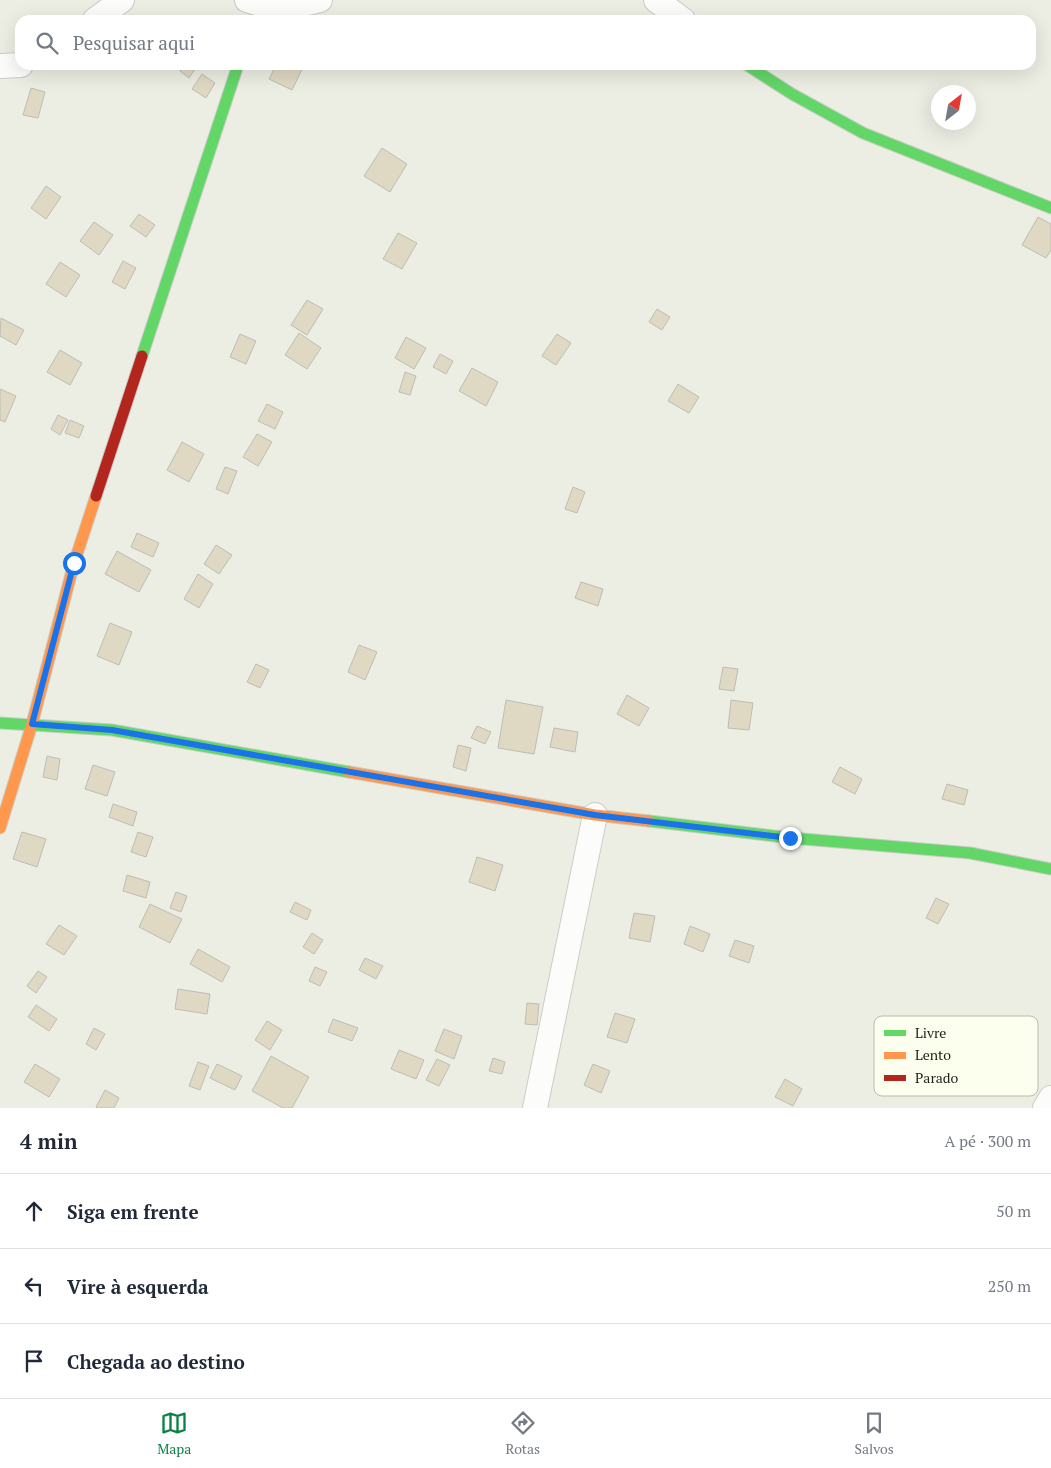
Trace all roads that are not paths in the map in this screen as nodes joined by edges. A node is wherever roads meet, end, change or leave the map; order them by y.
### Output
1 (122, 0) edge
2 (320, 0) edge
3 (656, 0) edge
4 (253, 8) edge
5 (102, 15) edge
6 (676, 15) edge
7 (15, 65) edge
8 (0, 66) edge
9 (236, 70) edge
10 (755, 70) edge
11 (1051, 208) edge
12 (0, 723) edge
13 (32, 724) junction
14 (595, 815) junction
15 (0, 828) edge
16 (1051, 869) edge
17 (1051, 1098) edge
18 (535, 1108) edge
19 (1046, 1108) edge

1 - 5 street
2 - 4 street
3 - 6 street
7 - 8 street
9 - 13 street
10 - 11 street
12 - 13 street
13 - 14 street
13 - 15 street
14 - 16 street
14 - 18 street
17 - 19 street

